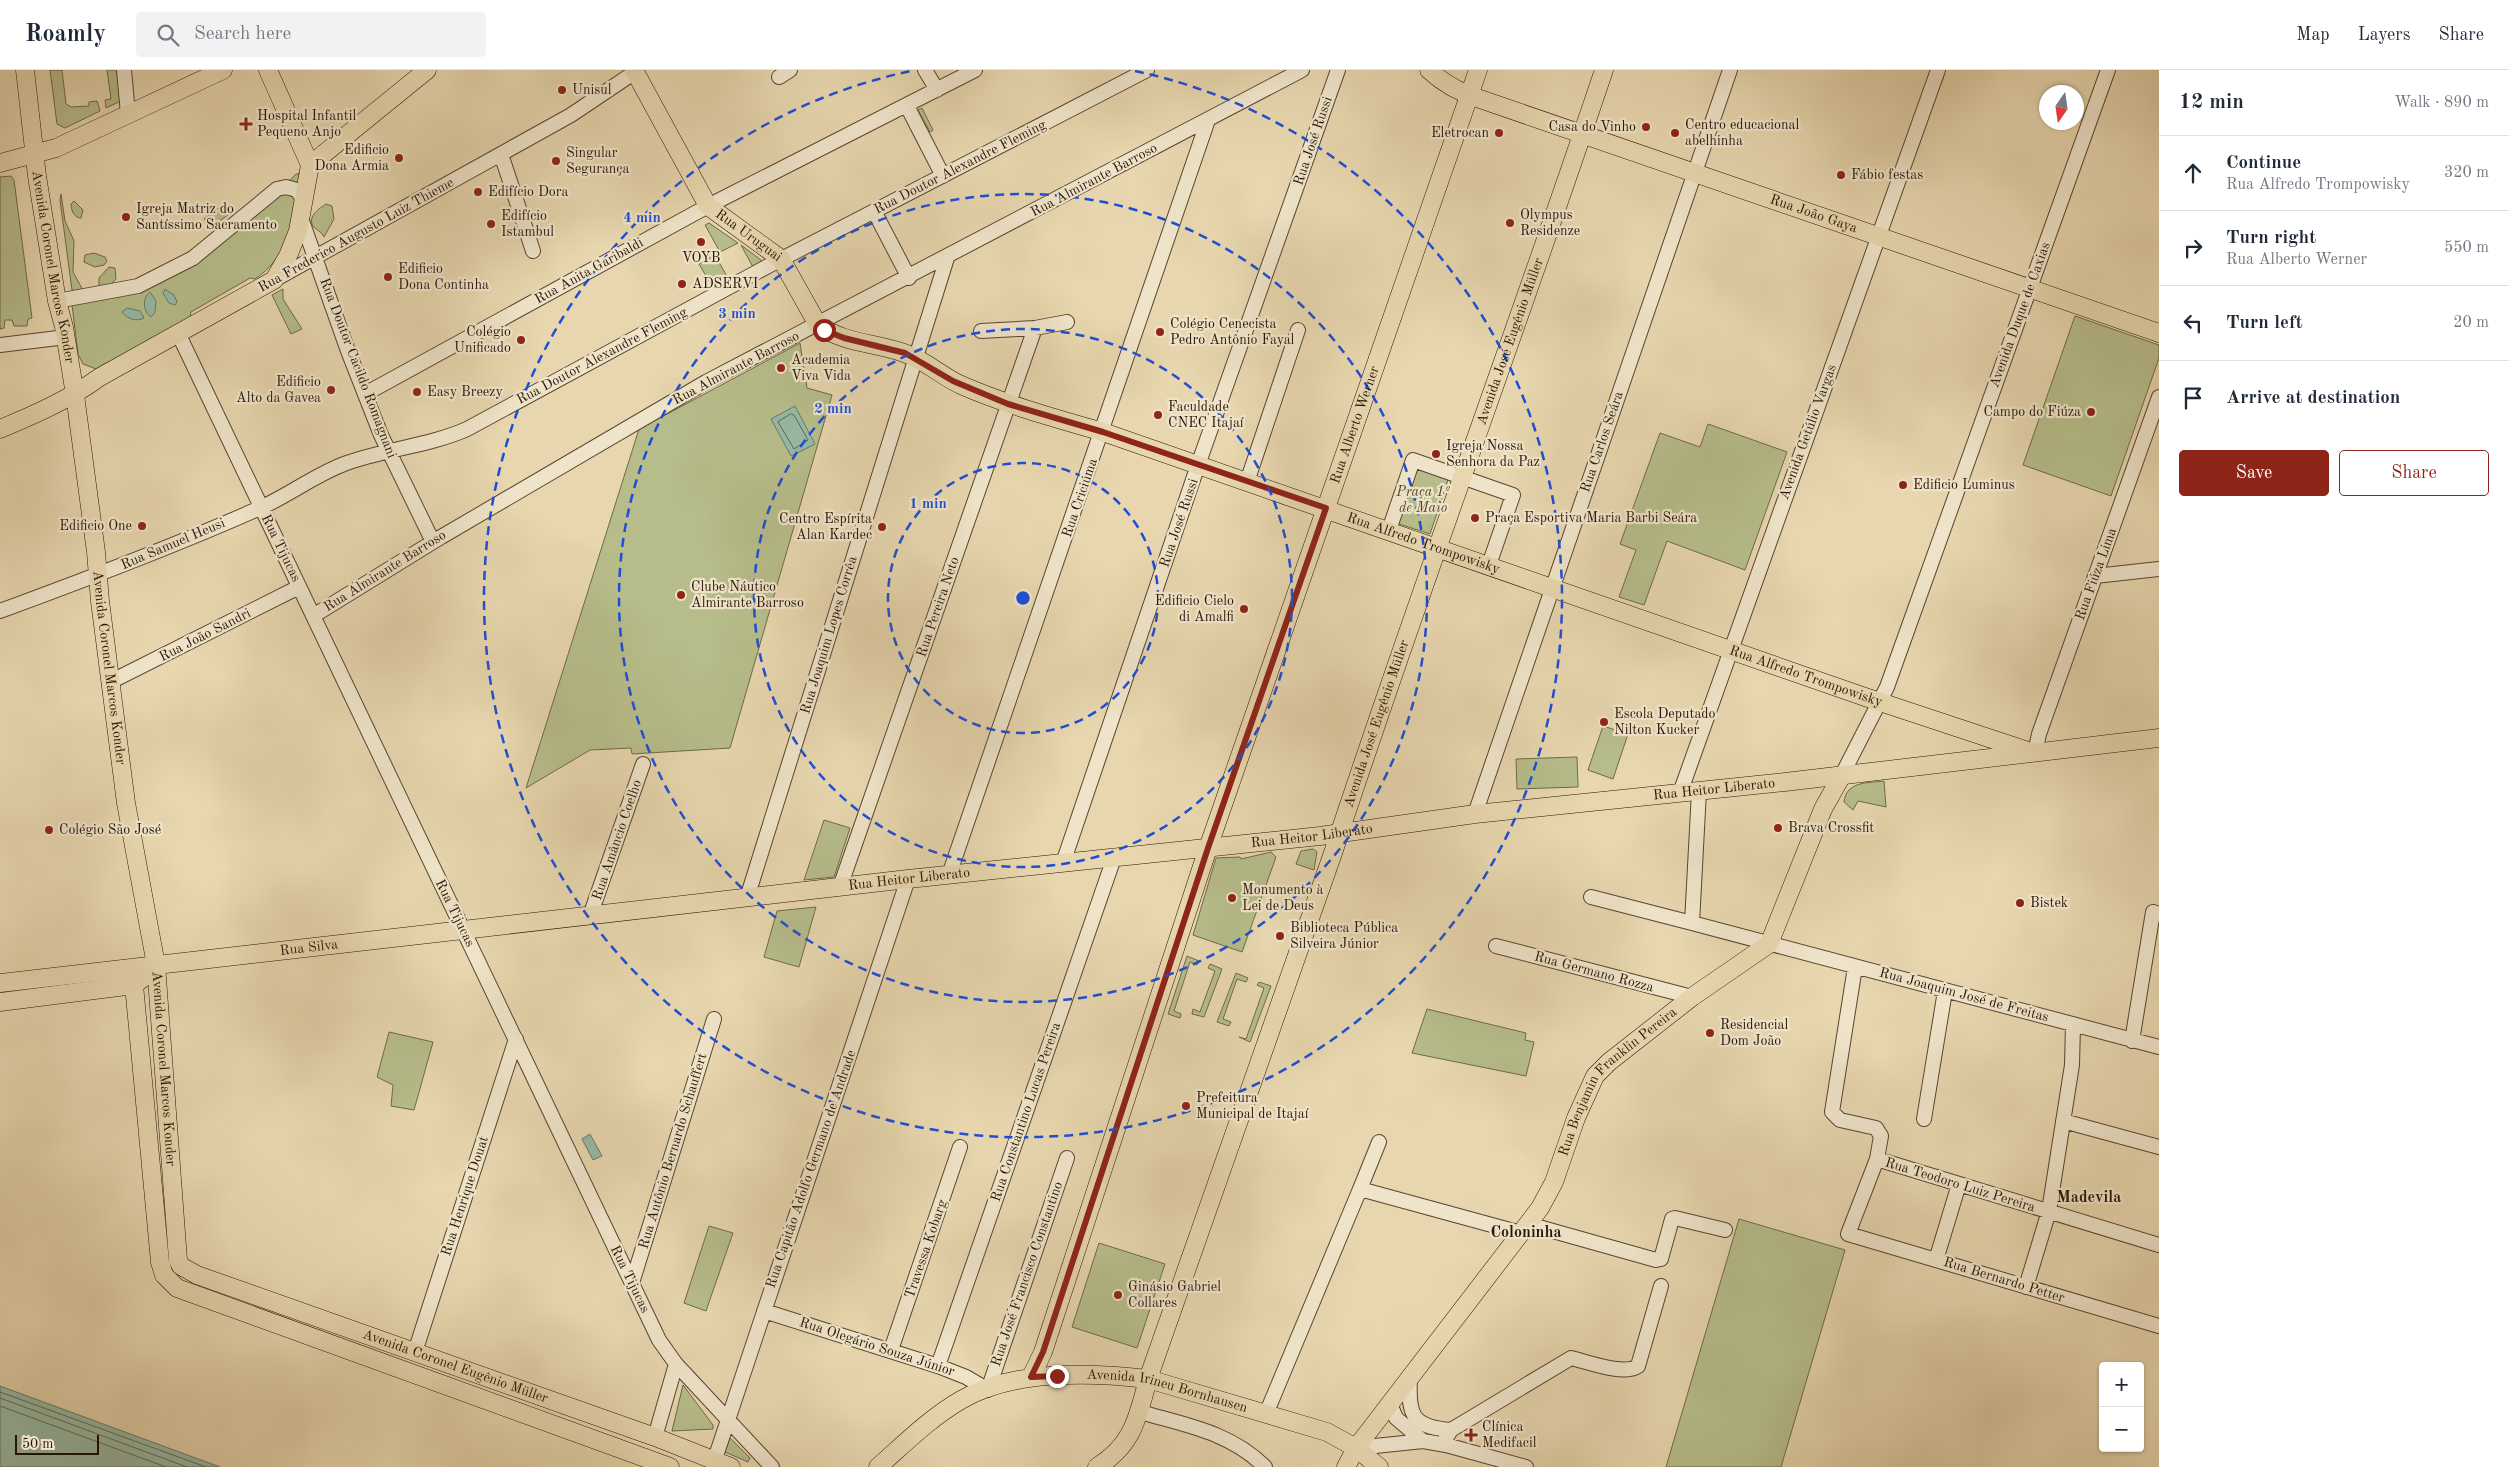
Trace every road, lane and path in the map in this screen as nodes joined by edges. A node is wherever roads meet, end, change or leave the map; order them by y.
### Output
1 (25, 70) edge
2 (124, 70) edge
3 (223, 70) edge
4 (268, 70) edge
5 (427, 70) edge
6 (925, 70) edge
7 (974, 70) edge
8 (1147, 70) edge
9 (1302, 70) edge
10 (1338, 70) edge
11 (1429, 70) edge
12 (1478, 70) edge
13 (1604, 70) edge
14 (1730, 70) edge
15 (1938, 70) edge
16 (2108, 70) edge
17 (634, 71) edge
18 (937, 90) junction
19 (1470, 96) junction
20 (907, 106) junction
21 (128, 114) junction
22 (1208, 120) junction
23 (1582, 136) junction
24 (36, 154) junction
25 (501, 154) junction
26 (0, 163) edge
27 (310, 165) junction
28 (1694, 174) junction
29 (943, 176) junction
30 (708, 206) junction
31 (303, 210) junction
32 (874, 211) junction
33 (1878, 236) junction
34 (533, 251) dead end
35 (315, 257) junction
36 (947, 258) junction
37 (782, 259) junction
38 (909, 278) junction
39 (274, 280) junction
40 (2030, 288) junction
41 (57, 301) junction
42 (1067, 322) dead end
43 (818, 325) junction
44 (1035, 328) junction
45 (1298, 330) dead end
46 (982, 331) dead end
47 (178, 333) junction
48 (2159, 333) edge
49 (66, 337) junction
50 (0, 345) edge
51 (916, 358) junction
52 (365, 394) junction
53 (75, 395) junction
54 (2159, 399) edge
55 (1008, 404) junction
56 (0, 428) edge
57 (1103, 432) junction
58 (389, 451) junction
59 (1198, 465) junction
60 (1461, 477) junction
61 (1246, 482) junction
62 (261, 507) junction
63 (1326, 508) junction
64 (1389, 530) junction
65 (433, 542) junction
66 (1438, 548) junction
67 (1489, 565) junction
68 (2159, 569) edge
69 (98, 575) junction
70 (2095, 576) junction
71 (299, 587) junction
72 (1552, 587) junction
73 (0, 611) edge
74 (313, 616) junction
75 (1730, 649) junction
76 (110, 682) junction
77 (1880, 701) junction
78 (2159, 738) edge
79 (2035, 753) junction
80 (643, 764) dead end
81 (1842, 775) junction
82 (1699, 791) junction
83 (1680, 793) junction
84 (1475, 814) junction
85 (1339, 834) junction
86 (1208, 848) junction
87 (1114, 858) junction
88 (1062, 863) junction
89 (949, 875) junction
90 (908, 879) junction
91 (840, 887) junction
92 (1591, 896) dead end
93 (746, 898) junction
94 (2159, 914) edge
95 (590, 916) junction
96 (1692, 923) junction
97 (464, 930) junction
98 (1768, 944) junction
99 (1496, 946) dead end
100 (156, 965) junction
101 (1854, 967) junction
102 (0, 983) edge
103 (134, 985) junction
104 (1945, 991) junction
105 (1692, 997) junction
106 (0, 1002) edge
107 (714, 1019) dead end
108 (2073, 1024) junction
109 (516, 1040) junction
110 (2132, 1040) junction
111 (2159, 1047) edge
112 (1924, 1119) dead end
113 (2063, 1121) junction
114 (1379, 1142) dead end
115 (960, 1147) dead end
116 (2159, 1147) edge
117 (1067, 1158) dead end
118 (1877, 1160) junction
119 (1959, 1184) junction
120 (1360, 1189) junction
121 (2049, 1211) junction
122 (1525, 1228) junction
123 (1726, 1230) dead end
124 (2159, 1245) edge
125 (1936, 1260) junction
126 (181, 1266) joint
127 (164, 1275) joint
128 (632, 1283) junction
129 (1662, 1286) dead end
130 (2026, 1287) junction
131 (764, 1311) junction
132 (2159, 1326) edge
133 (891, 1350) junction
134 (415, 1352) junction
135 (676, 1364) junction
136 (938, 1366) junction
137 (1031, 1377) junction
138 (1148, 1379) junction
139 (1410, 1379) junction
140 (988, 1390) junction
141 (1390, 1404) junction
142 (1140, 1412) junction
143 (1266, 1414) junction
144 (728, 1421) junction
145 (1451, 1430) junction
146 (655, 1438) junction
147 (1423, 1441) junction
148 (1446, 1445) junction
149 (1356, 1448) junction
150 (715, 1459) junction
151 (670, 1467) edge
152 (731, 1467) edge
153 (772, 1467) edge
154 (878, 1467) edge
155 (1098, 1467) edge
156 (1265, 1467) edge
157 (1346, 1467) edge
158 (1379, 1467) edge
159 (1526, 1467) edge

1 - 24 main road, Avenida Coronel Marcos Konder
2 - 21 street
3 - 21 main road
4 - 27 main road
5 - 27 main road
6 - 18 street
7 - 18 street, Rua Anita Garibaldi
8 - 29 street, Rua Doutor Alexandre Fleming
9 - 22 street, Rua Almirante Barroso
10 - 59 street, Rua José Russi
11 - 19 main road, Rua João Gaya
12 - 19 main road, Rua Alberto Werner
13 - 23 main road, Avenida José Eugênio Müller
14 - 28 street, Rua Carlos Seára
15 - 33 street, Avenida Getúlio Vargas
16 - 40 street, Avenida Duque de Caxias
17 - 25 street, Rua Frederico Augusto Luiz Thieme
17 - 30 main road, Rua Uruguai
18 - 20 street, Rua Anita Garibaldi
19 - 23 main road, Rua João Gaya
19 - 63 main road, Rua Alberto Werner
20 - 29 street
20 - 30 street, Rua Anita Garibaldi
21 - 24 main road
22 - 36 street, Rua Almirante Barroso
22 - 57 street, Rua Criciúma
23 - 28 main road, Rua João Gaya
23 - 60 main road, Avenida José Eugênio Müller
24 - 26 main road
24 - 41 main road, Avenida Coronel Marcos Konder
25 - 34 street
25 - 35 street, Rua Frederico Augusto Luiz Thieme
27 - 31 main road
28 - 33 main road, Rua João Gaya
28 - 72 street, Rua Carlos Seára
29 - 32 street, Rua Doutor Alexandre Fleming
30 - 37 main road, Rua Uruguai
30 - 52 street, Rua Anita Garibaldi
31 - 35 street, Rua Doutor Cacildo Romagnani
31 - 39 main road
31 - 41 street
32 - 37 street, Rua Doutor Alexandre Fleming
32 - 38 street
33 - 40 main road, Rua João Gaya
33 - 75 street, Avenida Getúlio Vargas
35 - 39 street, Rua Frederico Augusto Luiz Thieme
35 - 52 street, Rua Doutor Cacildo Romagnani
36 - 38 street, Rua Almirante Barroso
36 - 51 street, Rua Joaquim Lopes Corrêa
37 - 43 main road, Rua Uruguai
37 - 58 street, Rua Doutor Alexandre Fleming
38 - 43 street, Rua Almirante Barroso
39 - 47 main road, Rua Frederico Augusto Luiz Thieme
40 - 48 main road, Rua João Gaya
40 - 77 street, Avenida Duque de Caxias
41 - 49 main road, Avenida Coronel Marcos Konder
42 - 44 street
43 - 51 main road, Rua Alfredo Trompowisky
43 - 65 street, Rua Almirante Barroso
44 - 46 street
44 - 55 street, Rua Pereira Neto
45 - 61 street
47 - 53 main road, Rua Frederico Augusto Luiz Thieme
47 - 62 street, Rua Tijucas
49 - 50 street
49 - 53 main road, Avenida Coronel Marcos Konder
51 - 55 main road, Rua Alfredo Trompowisky
51 - 93 street, Rua Joaquim Lopes Corrêa
52 - 58 street, Rua Doutor Cacildo Romagnani
53 - 56 main road, Rua Frederico Augusto Luiz Thieme
53 - 69 main road, Avenida Coronel Marcos Konder
54 - 70 street, Rua Fiúza Lima
55 - 57 main road, Rua Alfredo Trompowisky
55 - 91 street, Rua Pereira Neto
57 - 59 main road, Rua Alfredo Trompowisky
57 - 89 street, Rua Criciúma
58 - 62 street, Rua Doutor Alexandre Fleming
58 - 65 street, Rua Doutor Cacildo Romagnani
59 - 61 main road, Rua Alfredo Trompowisky
59 - 88 street, Rua José Russi
60 - 64 street
60 - 66 main road, Avenida José Eugênio Müller
60 - 67 street
61 - 63 main road, Rua Alfredo Trompowisky
62 - 69 street, Rua Samuel Heusi
62 - 71 street, Rua Tijucas
63 - 64 main road, Rua Alfredo Trompowisky
63 - 86 main road, Rua Alberto Werner
64 - 66 main road, Rua Alfredo Trompowisky
65 - 74 street, Rua Almirante Barroso
66 - 67 main road, Rua Alfredo Trompowisky
66 - 85 main road, Avenida José Eugênio Müller
67 - 72 main road, Rua Alfredo Trompowisky
68 - 70 street
69 - 73 street, Rua Samuel Heusi
69 - 76 main road, Avenida Coronel Marcos Konder
70 - 79 street, Rua Fiúza Lima
71 - 74 street, Rua Tijucas
71 - 76 street, Rua João Sandri
72 - 75 main road, Rua Alfredo Trompowisky
72 - 84 street, Rua Carlos Seára
74 - 97 street, Rua Tijucas
75 - 77 main road, Rua Alfredo Trompowisky
75 - 83 street, Avenida Getúlio Vargas
76 - 100 main road, Avenida Coronel Marcos Konder
77 - 79 main road, Rua Alfredo Trompowisky
77 - 81 street
78 - 79 main road, Rua Heitor Liberato
79 - 81 main road, Rua Heitor Liberato
80 - 95 street, Rua Amâncio Coelho
81 - 82 main road, Rua Heitor Liberato
81 - 98 main road
82 - 83 main road, Rua Heitor Liberato
82 - 96 street
83 - 84 main road, Rua Heitor Liberato
84 - 85 main road, Rua Heitor Liberato
85 - 86 main road, Rua Heitor Liberato
85 - 138 main road, Avenida José Eugênio Müller
86 - 87 main road, Rua Heitor Liberato
86 - 137 main road, Rua Alberto Werner
87 - 88 main road, Rua Heitor Liberato
87 - 136 street, Rua Constantino Lucas Pereira
88 - 89 main road, Rua Heitor Liberato
89 - 90 main road, Rua Heitor Liberato
90 - 91 main road, Rua Heitor Liberato
90 - 131 street, Rua Capitão Adolfo Germano de Andrade
91 - 93 main road, Rua Heitor Liberato
92 - 96 street, Rua Joaquim José de Freitas
93 - 95 main road, Rua Heitor Liberato
94 - 110 street
95 - 97 main road, Rua Heitor Liberato
96 - 98 street, Rua Joaquim José de Freitas
97 - 100 main road, Rua Silva
97 - 109 street, Rua Tijucas
98 - 101 street, Rua Joaquim José de Freitas
98 - 105 main road, Rua Benjamin Franklin Pereira
99 - 105 street, Rua Germano Rozza
100 - 102 main road, Rua Silva
100 - 103 main road
100 - 126 main road, Avenida Coronel Marcos Konder
101 - 104 street, Rua Joaquim José de Freitas
101 - 118 street
103 - 106 main road
103 - 127 main road, Avenida Coronel Marcos Konder
104 - 108 street, Rua Joaquim José de Freitas
104 - 112 street
105 - 122 main road, Rua Benjamin Franklin Pereira
107 - 128 street, Rua Antônio Bernardo Schauffert
108 - 110 street, Rua Joaquim José de Freitas
108 - 113 street
109 - 128 street, Rua Tijucas
109 - 134 street, Rua Henrique Douat
110 - 111 street, Rua Joaquim José de Freitas
113 - 116 street
113 - 121 street
114 - 120 street
115 - 133 street, Travessa Kobarg
117 - 140 street, Rua José Francisco Constantino
118 - 119 street, Rua Teodoro Luiz Pereira
118 - 125 street, Rua Bernardo Petter
119 - 121 street, Rua Teodoro Luiz Pereira
119 - 125 street
120 - 122 street
120 - 143 street
121 - 124 street, Rua Teodoro Luiz Pereira
121 - 130 street
122 - 123 street
122 - 139 main road, Rua Benjamin Franklin Pereira
125 - 130 street, Rua Bernardo Petter
126 - 134 main road, Avenida Coronel Eugênio Müller
127 - 151 main road, Avenida Coronel Eugênio Müller
128 - 135 street, Rua Tijucas
129 - 145 street
130 - 132 street, Rua Bernardo Petter
131 - 133 street, Rua Olegário Souza Júnior
131 - 144 street, Rua Capitão Adolfo Germano de Andrade
133 - 136 street, Rua Olegário Souza Júnior
134 - 146 main road, Avenida Coronel Eugênio Müller
135 - 144 street, Rua Tijucas
135 - 146 street
136 - 140 street, Rua Olegário Souza Júnior
137 - 138 main road, Avenida Irineu Bornhausen
137 - 140 main road, Avenida Irineu Bornhausen
138 - 142 main road, Avenida José Eugênio Müller
138 - 143 main road, Avenida Irineu Bornhausen
139 - 141 main road, Rua Benjamin Franklin Pereira
139 - 145 street
140 - 154 main road, Avenida Irineu Bornhausen
141 - 147 street
141 - 149 main road, Rua Benjamin Franklin Pereira
142 - 155 main road, Avenida José Eugênio Müller
142 - 156 street
143 - 149 main road, Avenida Irineu Bornhausen
144 - 150 street, Rua Capitão Adolfo Germano de Andrade
144 - 153 street, Rua Tijucas
145 - 148 street
146 - 150 main road, Avenida Coronel Eugênio Müller
147 - 148 street
147 - 149 street
148 - 159 street
149 - 157 main road, Rua Benjamin Franklin Pereira
149 - 158 main road, Avenida Irineu Bornhausen
150 - 152 main road, Avenida Coronel Eugênio Müller

